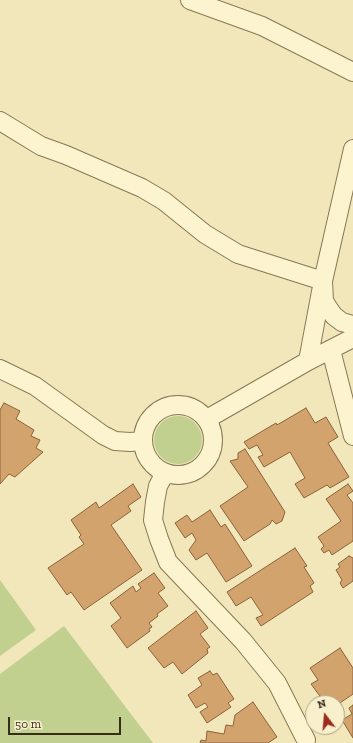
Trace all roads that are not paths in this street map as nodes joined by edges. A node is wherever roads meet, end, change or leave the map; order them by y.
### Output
1 (190, 0) edge
2 (353, 72) edge
3 (0, 121) edge
4 (353, 149) edge
5 (323, 281) junction
6 (353, 325) edge
7 (353, 338) edge
8 (332, 350) junction
9 (308, 361) junction
10 (0, 369) edge
11 (207, 419) junction
12 (353, 436) edge
13 (142, 441) junction
14 (165, 473) junction
15 (306, 740) dead end

1 - 2 street
3 - 5 street
4 - 5 street
5 - 6 street
5 - 9 street
7 - 8 street
8 - 9 street
8 - 12 street
9 - 11 street
10 - 13 street
11 - 13 street
11 - 14 street
13 - 14 street
14 - 15 street

